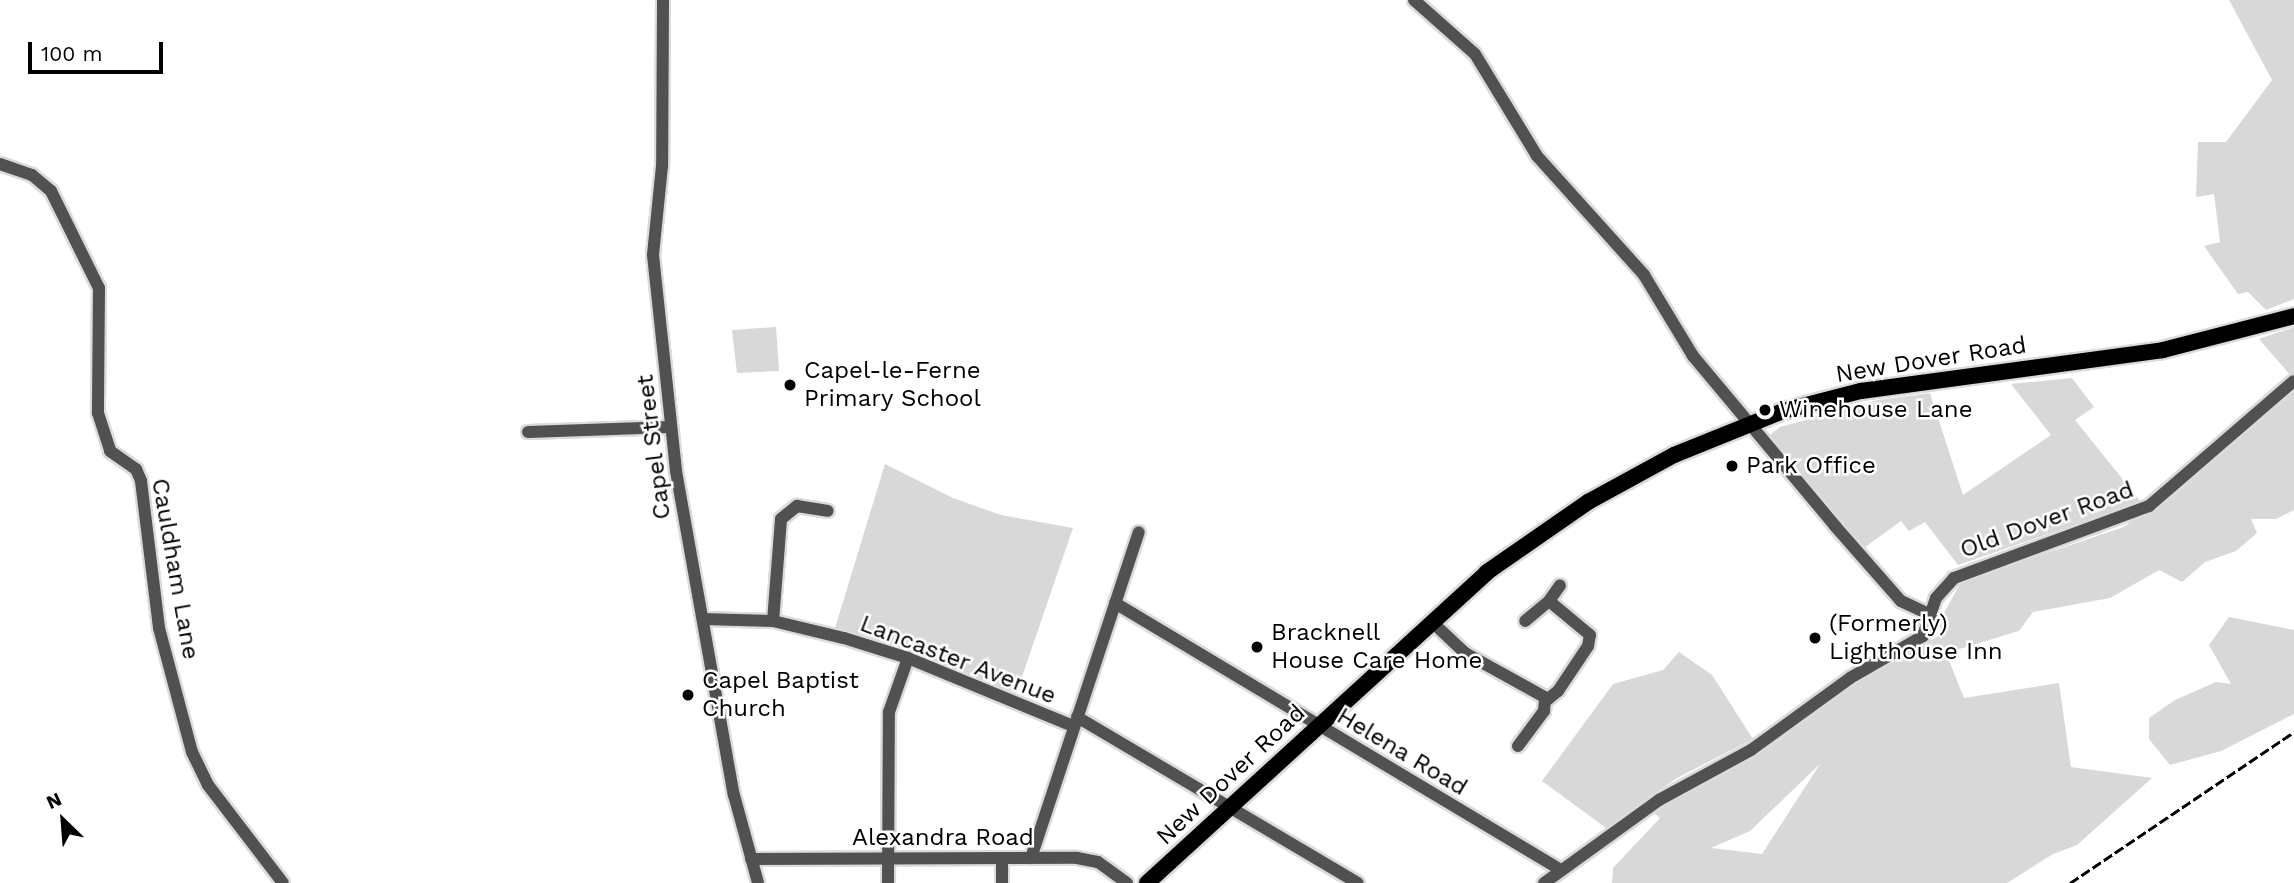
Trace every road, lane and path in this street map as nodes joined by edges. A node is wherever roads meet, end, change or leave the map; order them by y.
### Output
1 (663, 0) edge
2 (1414, 0) edge
3 (0, 164) edge
4 (2294, 317) edge
5 (2294, 381) edge
6 (1751, 423) junction
7 (671, 427) junction
8 (528, 432) dead end
9 (828, 511) dead end
10 (1139, 532) dead end
11 (1560, 585) dead end
12 (1549, 601) junction
13 (1115, 603) junction
14 (1931, 615) junction
15 (704, 618) junction
16 (773, 621) junction
17 (1432, 621) junction
18 (1525, 621) dead end
19 (908, 658) junction
20 (1545, 699) junction
21 (1075, 722) junction
22 (1317, 725) junction
23 (1518, 746) dead end
24 (1230, 807) junction
25 (1031, 858) junction
26 (751, 859) junction
27 (888, 859) junction
28 (1002, 859) junction
29 (1561, 870) junction
30 (283, 883) edge
31 (758, 883) edge
32 (888, 883) edge
33 (1002, 883) edge
34 (1127, 883) edge
35 (1147, 883) edge
36 (1358, 883) edge
37 (1544, 883) edge

1 - 7 street, Capel Street
2 - 6 street
3 - 30 street, Cauldham Lane
4 - 6 main road, New Dover Road
5 - 14 street, Old Dover Road
6 - 14 street
6 - 17 main road, New Dover Road
7 - 8 street
7 - 15 street, Capel Street
9 - 16 street
10 - 13 street
11 - 12 street
12 - 18 street
12 - 20 street
13 - 21 street
13 - 22 street, Helena Road
14 - 29 street, Old Dover Road
15 - 16 street, Lancaster Avenue
15 - 26 street, Capel Street
16 - 19 street, Lancaster Avenue
17 - 20 street
17 - 22 main road, New Dover Road
19 - 21 street, Lancaster Avenue
19 - 27 street
20 - 23 street
21 - 24 street, Lancaster Avenue
21 - 25 street
22 - 24 main road, New Dover Road
22 - 29 street, Helena Road
24 - 35 main road, New Dover Road
24 - 36 street, Lancaster Avenue
25 - 28 street, Alexandra Road
25 - 34 street, Alexandra Road
26 - 27 street, Alexandra Road
26 - 31 street, Capel Street
27 - 28 street, Alexandra Road
27 - 32 street
28 - 33 street
29 - 37 street, Old Dover Road

